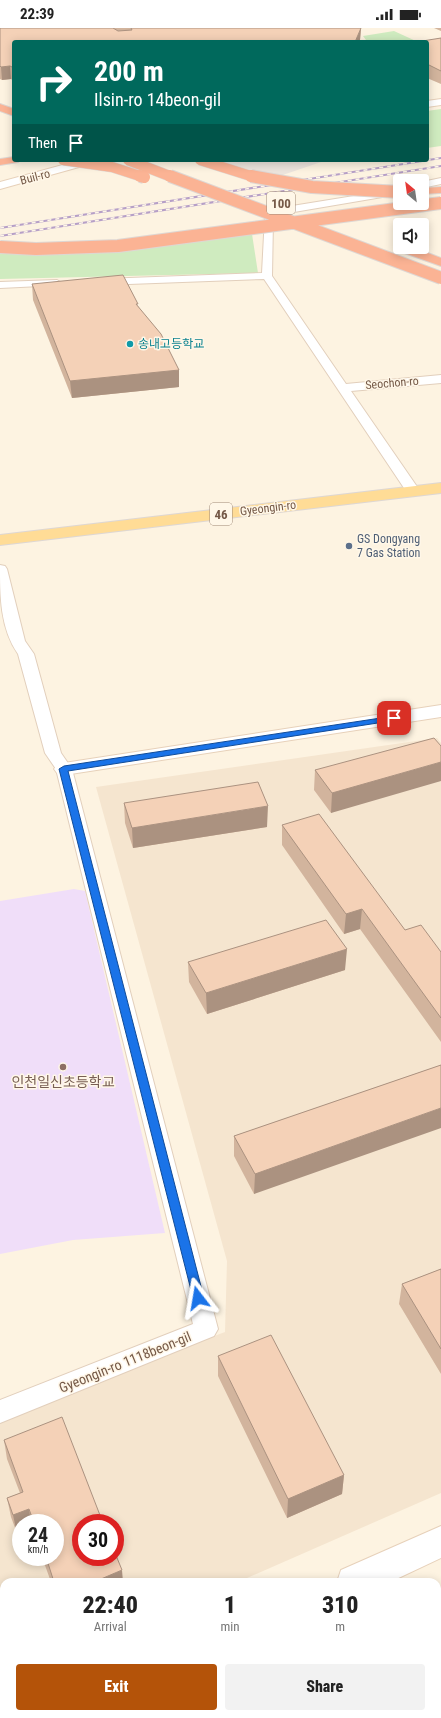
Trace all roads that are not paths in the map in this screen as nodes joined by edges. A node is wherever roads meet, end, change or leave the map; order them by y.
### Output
1 (441, 102) edge
2 (429, 104) edge
3 (0, 107) edge
4 (12, 112) edge
5 (12, 160) edge
6 (0, 162) edge
7 (77, 162) edge
8 (86, 162) edge
9 (133, 162) edge
10 (207, 162) edge
11 (441, 181) edge
12 (429, 184) edge
13 (0, 186) edge
14 (441, 190) edge
15 (429, 191) edge
16 (393, 192) edge
17 (393, 193) edge
18 (441, 198) edge
19 (429, 200) edge
20 (274, 201) dead end
21 (441, 203) edge
22 (393, 205) edge
23 (252, 208) junction
24 (348, 228) dead end
25 (0, 242) edge
26 (0, 247) edge
27 (420, 254) edge
28 (441, 262) edge
29 (267, 276) junction
30 (441, 278) edge
31 (88, 282) edge
32 (64, 283) edge
33 (0, 285) edge
34 (441, 379) edge
35 (343, 388) junction
36 (441, 488) edge
37 (413, 491) junction
38 (0, 540) edge
39 (0, 568) edge
40 (441, 711) edge
41 (64, 769) junction
42 (0, 1412) edge
43 (441, 1542) edge
44 (362, 1578) edge

1 - 2 street
3 - 4 highway
5 - 6 highway
7 - 23 highway, bridge
8 - 13 street, Buil-ro
9 - 23 highway, 100, bridge
10 - 16 highway, bridge
11 - 12 street
14 - 15 highway
17 - 29 street
18 - 19 highway
20 - 24 highway, 100, bridge
21 - 26 highway, bridge
22 - 25 highway, bridge
23 - 30 highway, 100, bridge
27 - 28 highway
29 - 31 street
29 - 35 street
32 - 33 street
34 - 35 street, Seochon-ro
35 - 37 street
36 - 37 main road, Gyeongin-ro / 46
37 - 38 main road, Gyeongin-ro / 46
39 - 41 street, Gyeongin-ro 1118beon-gil
40 - 41 street
41 - 42 street, Gyeongin-ro 1118beon-gil
43 - 44 street

